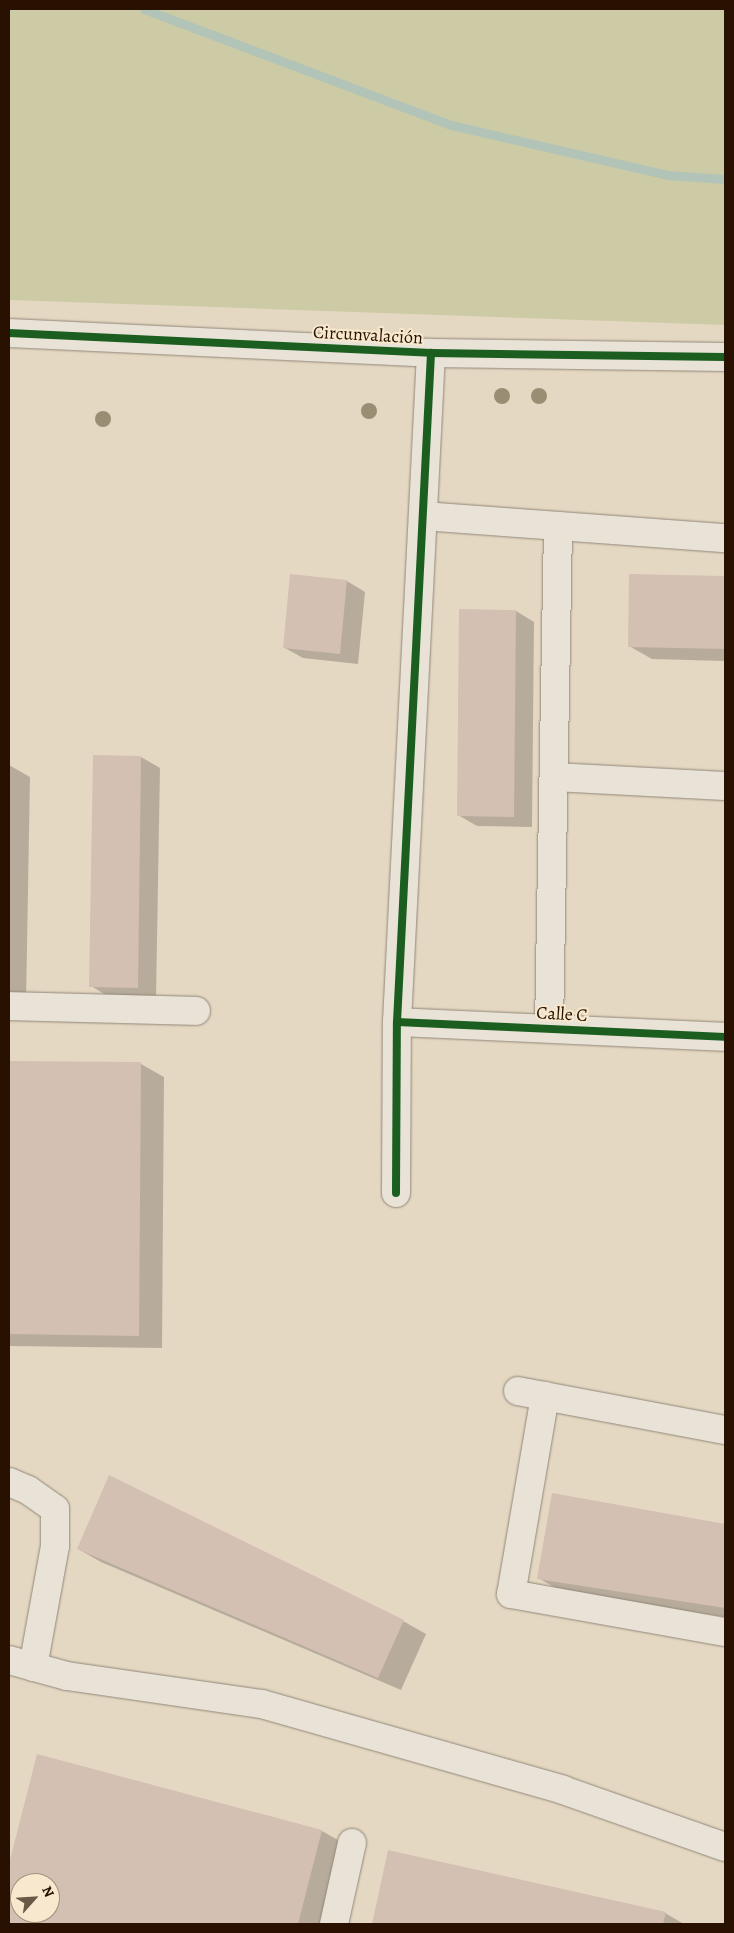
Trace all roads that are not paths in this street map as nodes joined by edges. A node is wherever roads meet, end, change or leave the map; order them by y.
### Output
1 (9, 333) edge
2 (430, 353) junction
3 (725, 357) edge
4 (423, 516) junction
5 (558, 526) junction
6 (725, 538) edge
7 (554, 777) junction
8 (725, 786) edge
9 (9, 1006) edge
10 (196, 1012) dead end
11 (397, 1022) junction
12 (549, 1028) junction
13 (725, 1037) edge
14 (396, 1193) dead end
15 (518, 1392) dead end
16 (545, 1396) junction
17 (725, 1430) edge
18 (9, 1482) edge
19 (725, 1632) edge
20 (21, 1663) edge
21 (352, 1843) dead end
22 (725, 1847) edge
23 (334, 1924) edge

1 - 2 street, Circunvalación
2 - 3 street, Circunvalación
2 - 4 street
4 - 5 street
4 - 11 street
5 - 6 street
5 - 7 street
7 - 8 street
7 - 12 street
9 - 10 street
11 - 12 street, Calle C
11 - 14 street
12 - 13 street, Calle C
15 - 16 street
16 - 17 street
16 - 19 street
18 - 20 street
20 - 22 street
21 - 23 street

